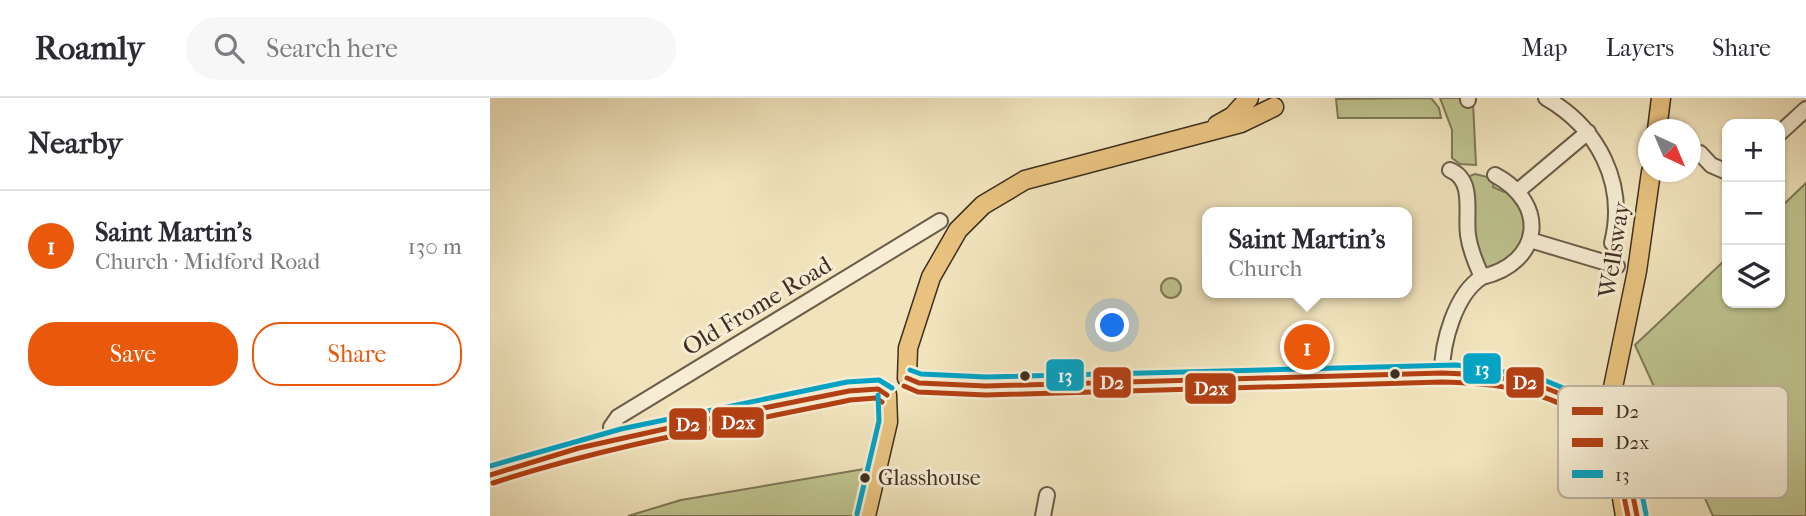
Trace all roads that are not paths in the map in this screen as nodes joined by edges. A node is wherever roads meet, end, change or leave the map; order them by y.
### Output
1 (1251, 98) edge
2 (1546, 98) edge
3 (1661, 98) edge
4 (1280, 102) edge
5 (1806, 108) edge
6 (1658, 119) edge
7 (1785, 128) edge
8 (1203, 132) junction
9 (1588, 132) junction
10 (1701, 154) edge
11 (1450, 170) dead end
12 (1722, 170) edge
13 (1496, 175) dead end
14 (1649, 182) edge
15 (1520, 190) junction
16 (940, 221) dead end
17 (1530, 240) junction
18 (1612, 243) dead end
19 (1616, 266) dead end
20 (1482, 277) junction
21 (1441, 373) junction
22 (907, 378) junction
23 (1619, 386) edge
24 (887, 395) junction
25 (1558, 395) edge
26 (614, 438) junction
27 (490, 475) edge
28 (1047, 495) dead end
29 (1621, 498) edge
30 (1633, 498) edge
31 (866, 516) edge
32 (1043, 516) edge
33 (1625, 516) edge
34 (1637, 516) edge

1 - 4 main road
1 - 8 main road
2 - 9 street
3 - 6 main road
4 - 8 main road
5 - 7 street
8 - 22 main road
9 - 15 street
9 - 18 street
10 - 12 street
11 - 20 street
13 - 15 street
14 - 23 main road, Wellsway
15 - 17 street
16 - 26 street, Old Frome Road
17 - 19 street
17 - 20 street
20 - 21 street
21 - 22 main road
21 - 25 main road
22 - 24 main road
24 - 26 main road
24 - 31 main road
26 - 27 main road
28 - 32 street
29 - 33 main road, Wellsway
30 - 34 main road, Wellsway

